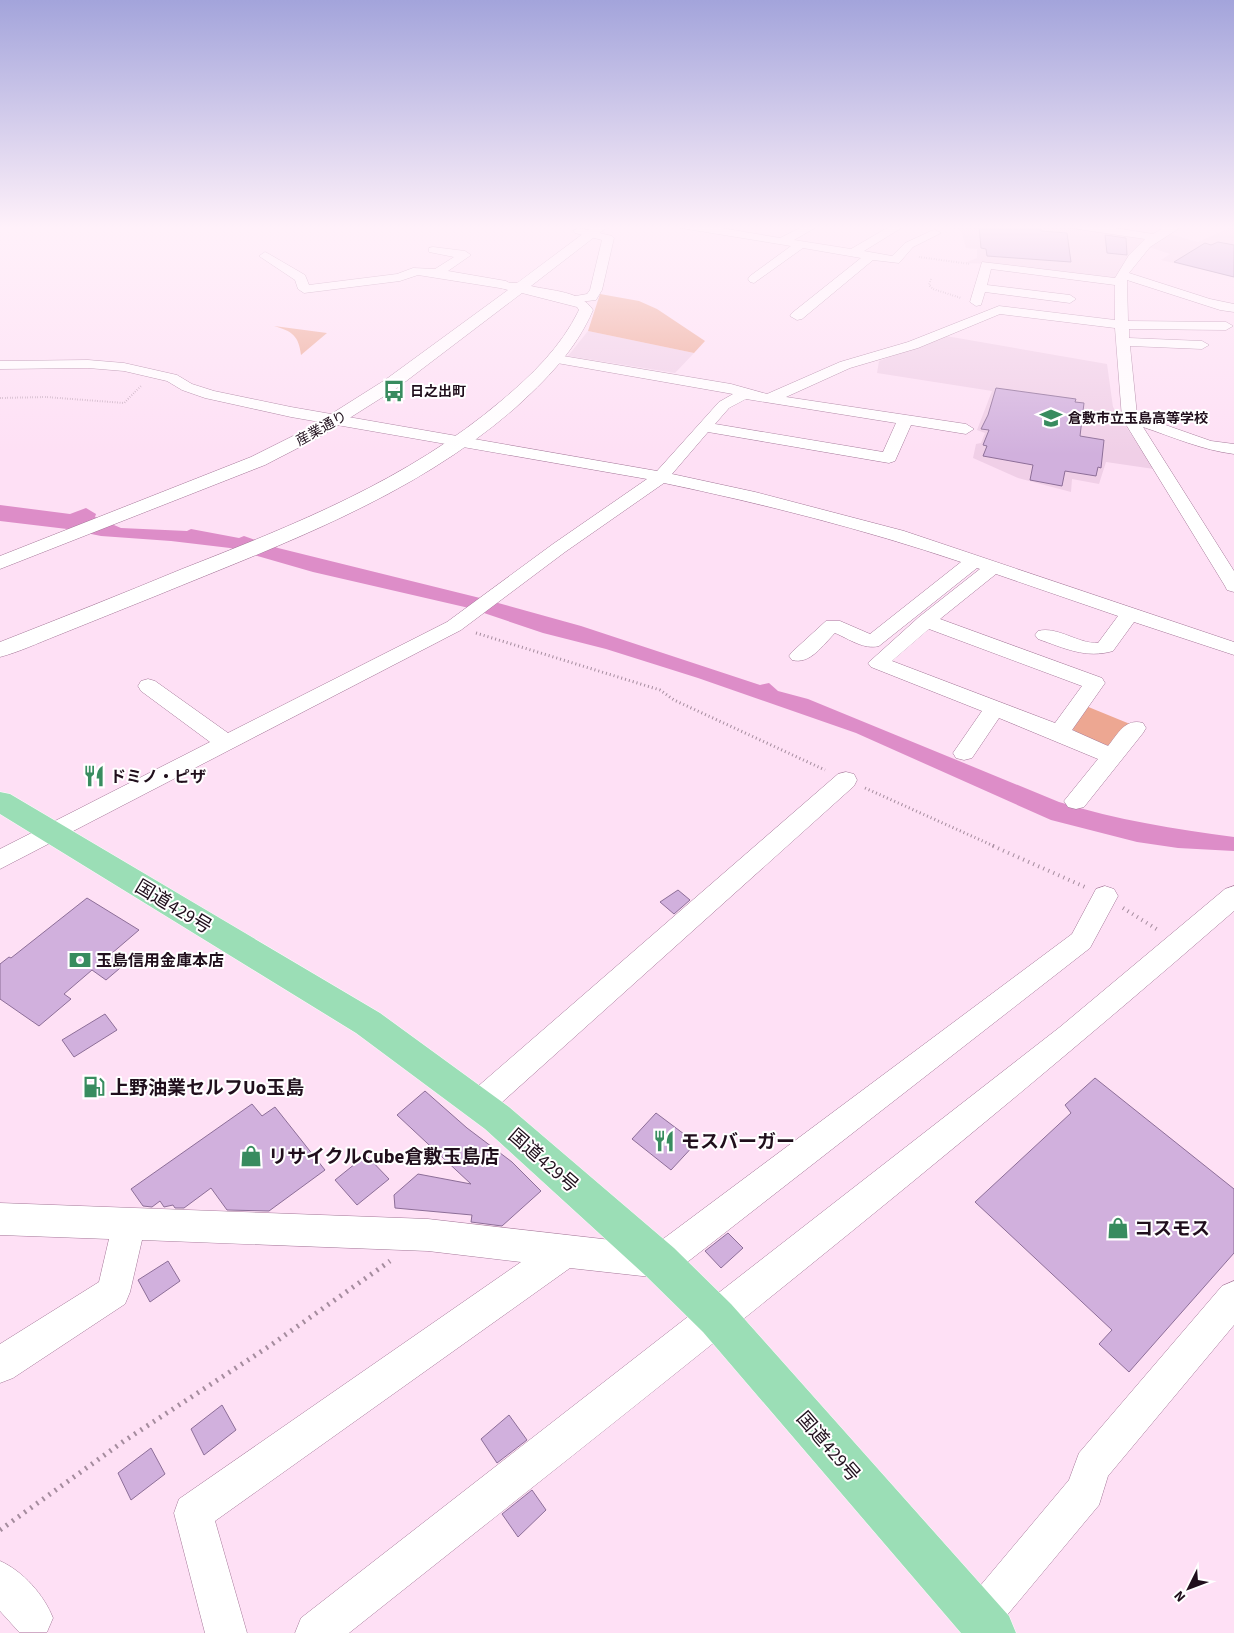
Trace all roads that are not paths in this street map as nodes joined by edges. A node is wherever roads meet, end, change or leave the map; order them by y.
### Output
1 (493, 301) edge
2 (576, 301) edge
3 (815, 301) edge
4 (1023, 301) edge
5 (1070, 301) edge
6 (1122, 301) edge
7 (1204, 301) edge
8 (1234, 308) edge
9 (1022, 311) junction
10 (797, 316) dead end
11 (1069, 317) junction
12 (1123, 325) junction
13 (1226, 326) dead end
14 (1124, 342) junction
15 (1202, 346) dead end
16 (556, 359) junction
17 (0, 365) edge
18 (744, 394) junction
19 (769, 399) junction
20 (331, 418) junction
21 (1130, 418) junction
22 (905, 420) junction
23 (704, 427) junction
24 (966, 430) dead end
25 (462, 440) junction
26 (1234, 449) edge
27 (661, 476) junction
28 (71, 531) junction
29 (0, 553) edge
30 (0, 563) edge
31 (983, 565) junction
32 (1234, 586) edge
33 (1130, 614) junction
34 (926, 620) junction
35 (1045, 635) dead end
36 (872, 642) junction
37 (1234, 649) edge
38 (0, 650) edge
39 (893, 651) junction
40 (799, 656) dead end
41 (148, 686) dead end
42 (995, 708) junction
43 (1134, 728) dead end
44 (1059, 733) junction
45 (226, 743) junction
46 (964, 753) dead end
47 (1112, 756) junction
48 (846, 780) dead end
49 (0, 801) edge
50 (1076, 802) dead end
51 (51, 832) junction
52 (0, 860) edge
53 (1105, 896) dead end
54 (1234, 896) edge
55 (479, 1104) junction
56 (0, 1219) edge
57 (129, 1224) junction
58 (564, 1252) junction
59 (660, 1262) junction
60 (1234, 1298) edge
61 (717, 1318) junction
62 (0, 1365) edge
63 (0, 1581) edge
64 (33, 1618) dead end
65 (986, 1625) edge
66 (226, 1633) edge
67 (316, 1633) edge

1 - 20 street, 産業通り
2 - 16 street
3 - 10 street
4 - 9 street
5 - 11 street
6 - 12 street
7 - 8 street
9 - 11 street
9 - 19 street
11 - 12 street
12 - 13 street
12 - 14 street
14 - 15 street
14 - 21 street
16 - 18 street
16 - 25 street
17 - 20 street
18 - 19 street
18 - 23 street
19 - 22 street
20 - 25 street
20 - 28 street, 産業通り
21 - 26 street
21 - 32 street
22 - 23 street
22 - 24 street
23 - 27 street
25 - 27 street
25 - 38 street
27 - 31 street
27 - 45 street
28 - 29 street, 産業通り
28 - 30 street, 産業通り
31 - 33 street
31 - 34 street
31 - 36 street
33 - 35 street
33 - 37 street
34 - 39 street
34 - 44 street
36 - 39 street
36 - 40 street
39 - 42 street
41 - 45 street
42 - 44 street
42 - 46 street
43 - 47 street
44 - 47 street
45 - 51 street
47 - 50 street
48 - 55 street
49 - 51 highway, 国道429号
51 - 52 street
51 - 55 highway, 国道429号
53 - 59 street
54 - 61 street
55 - 59 highway, 国道429号
56 - 57 street
57 - 58 street
57 - 62 street
58 - 59 street
58 - 66 street
59 - 61 highway, 国道429号
60 - 65 street
61 - 65 highway, 国道429号
61 - 67 street
63 - 64 street

